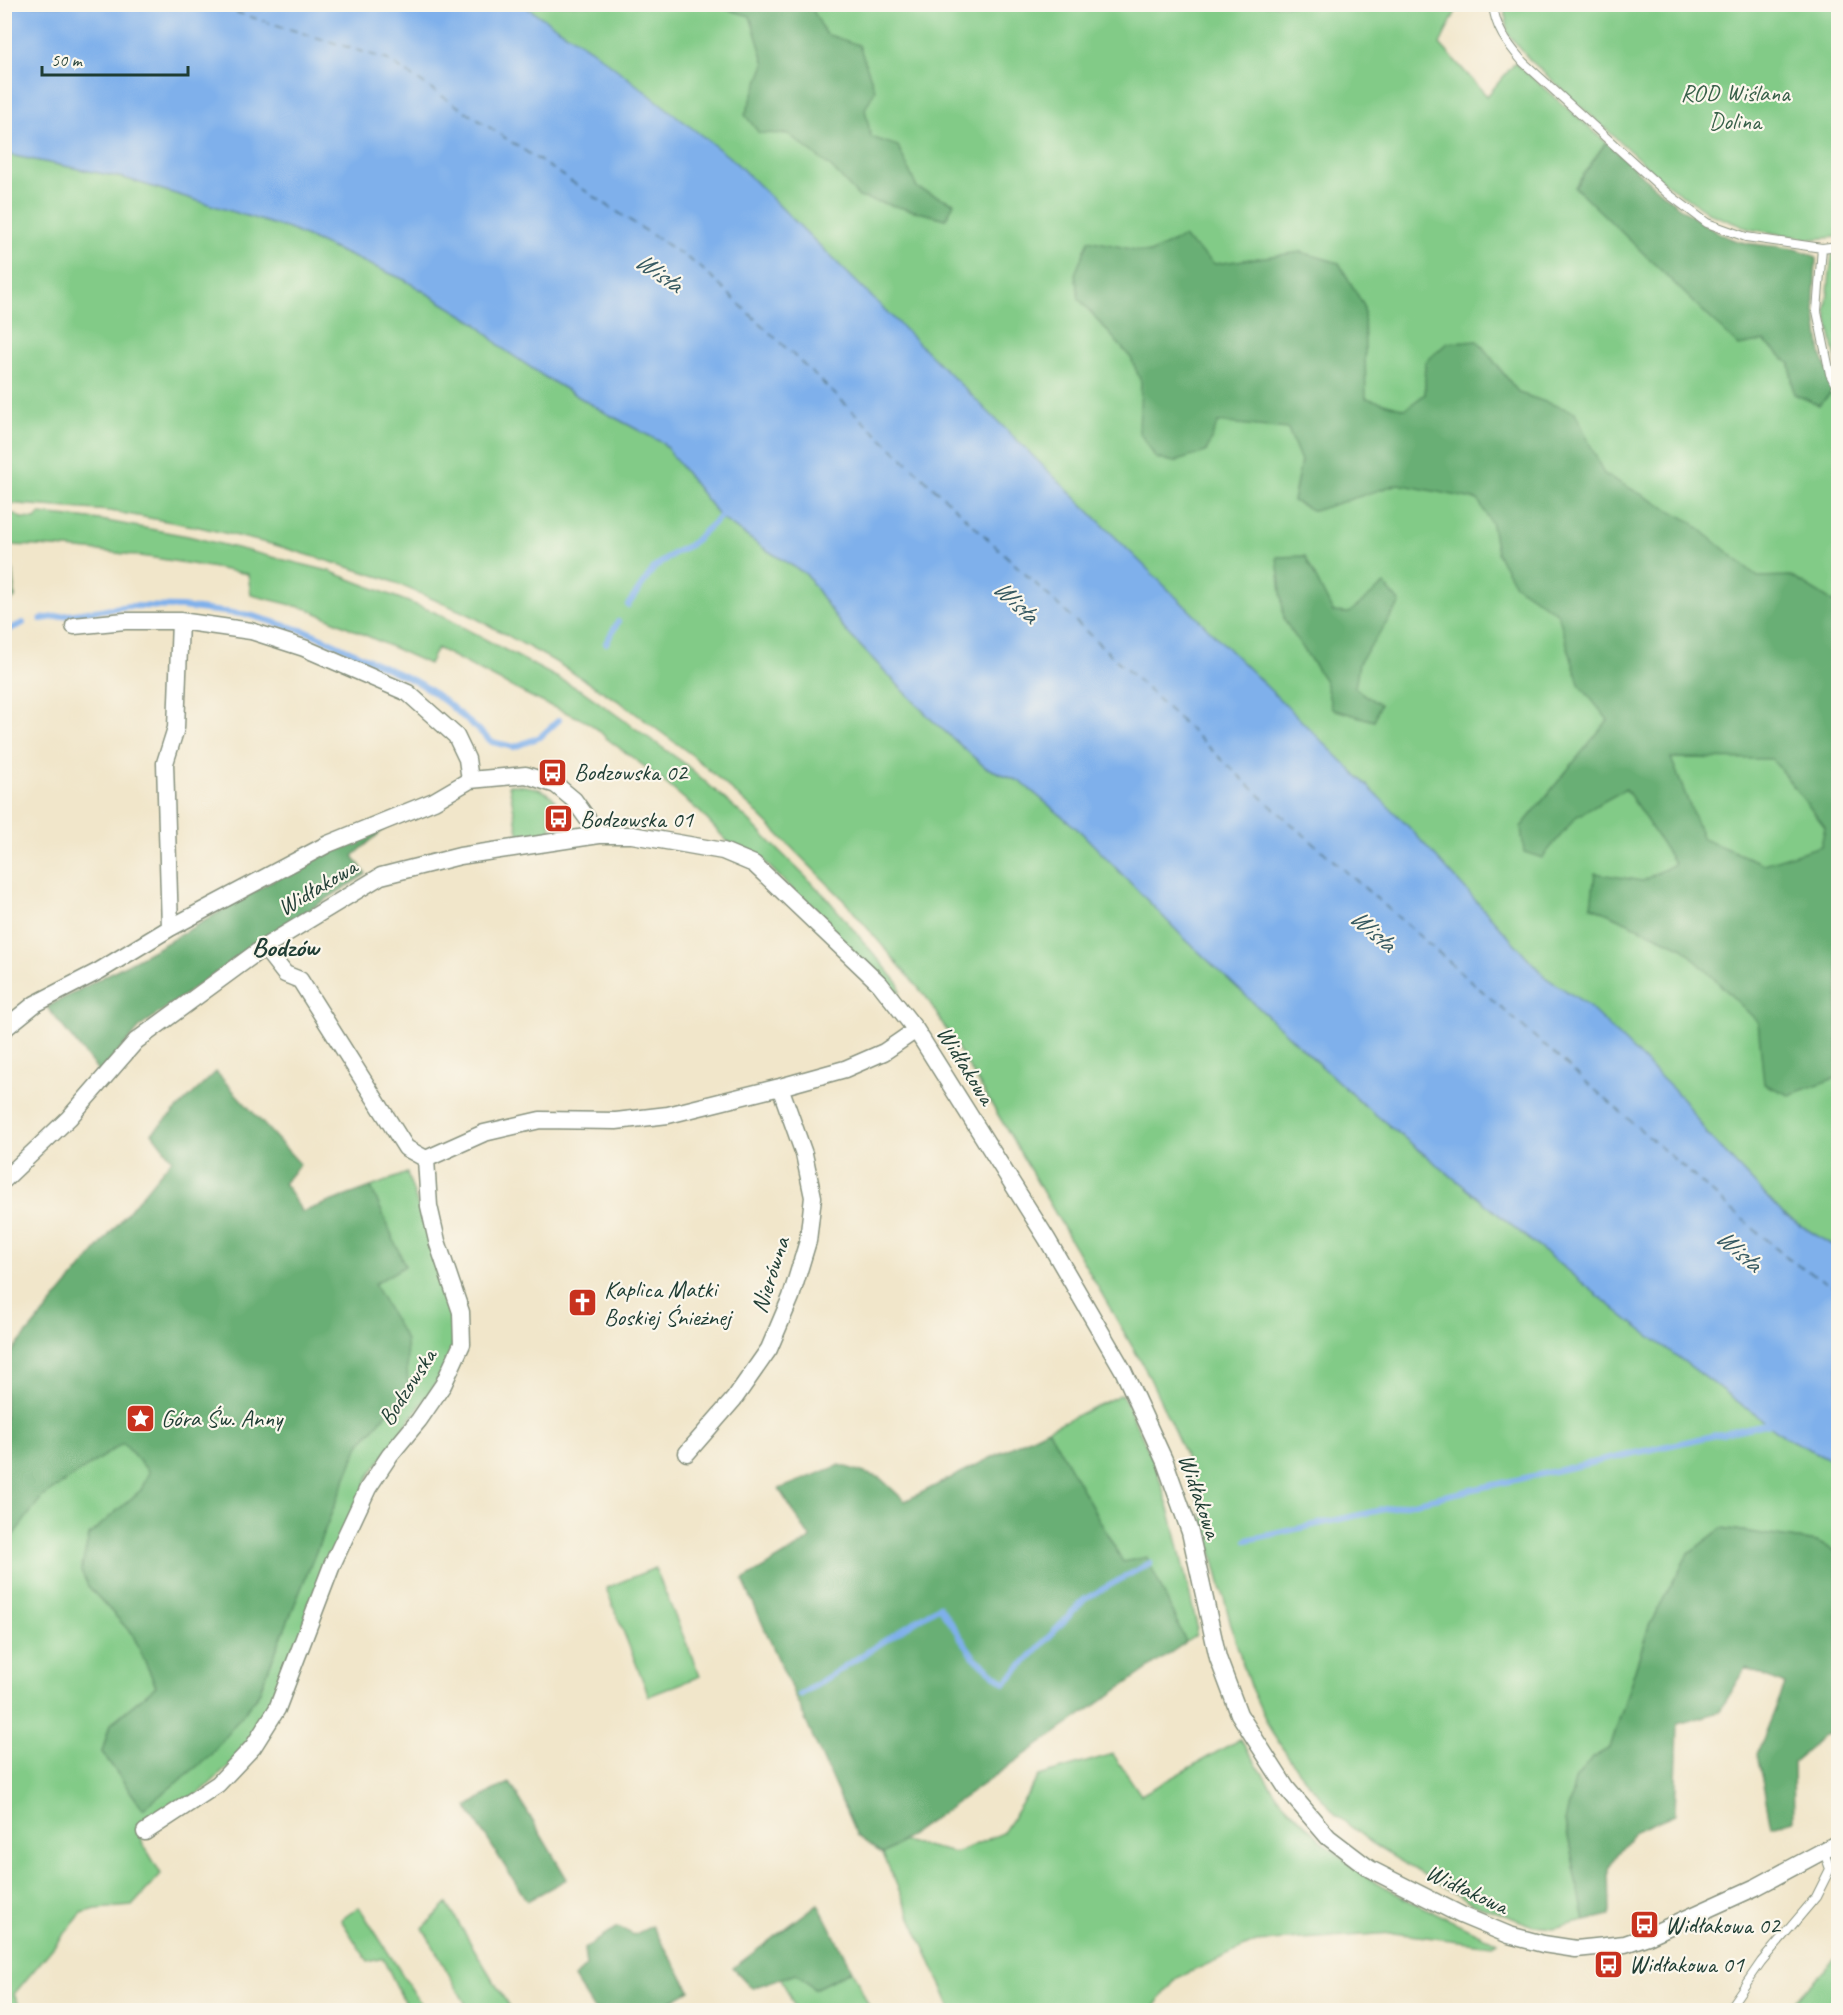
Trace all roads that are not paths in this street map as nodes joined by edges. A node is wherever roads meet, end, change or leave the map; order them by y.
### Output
1 (1494, 4) edge
2 (1839, 246) edge
3 (1822, 248) junction
4 (1839, 389) edge
5 (180, 621) junction
6 (74, 626) dead end
7 (470, 780) junction
8 (599, 835) junction
9 (170, 928) junction
10 (264, 947) junction
11 (4, 1029) edge
12 (916, 1030) junction
13 (780, 1087) junction
14 (426, 1159) junction
15 (4, 1180) edge
16 (687, 1453) dead end
17 (145, 1832) dead end
18 (1839, 1843) edge
19 (1824, 1852) junction
20 (1728, 2010) edge

1 - 3 lane
2 - 3 lane
3 - 4 lane
5 - 6 street
5 - 7 street
5 - 9 street
7 - 8 street, Widłakowa
7 - 9 street, Widłakowa
8 - 10 street, Widłakowa
8 - 12 street, Widłakowa
9 - 11 street, Widłakowa
10 - 14 street
10 - 15 street, Widłakowa
12 - 13 street
12 - 19 street, Widłakowa
13 - 14 street
13 - 16 street, Nierówna
14 - 17 street, Bodzowska
18 - 19 street, Widłakowa
19 - 20 lane

